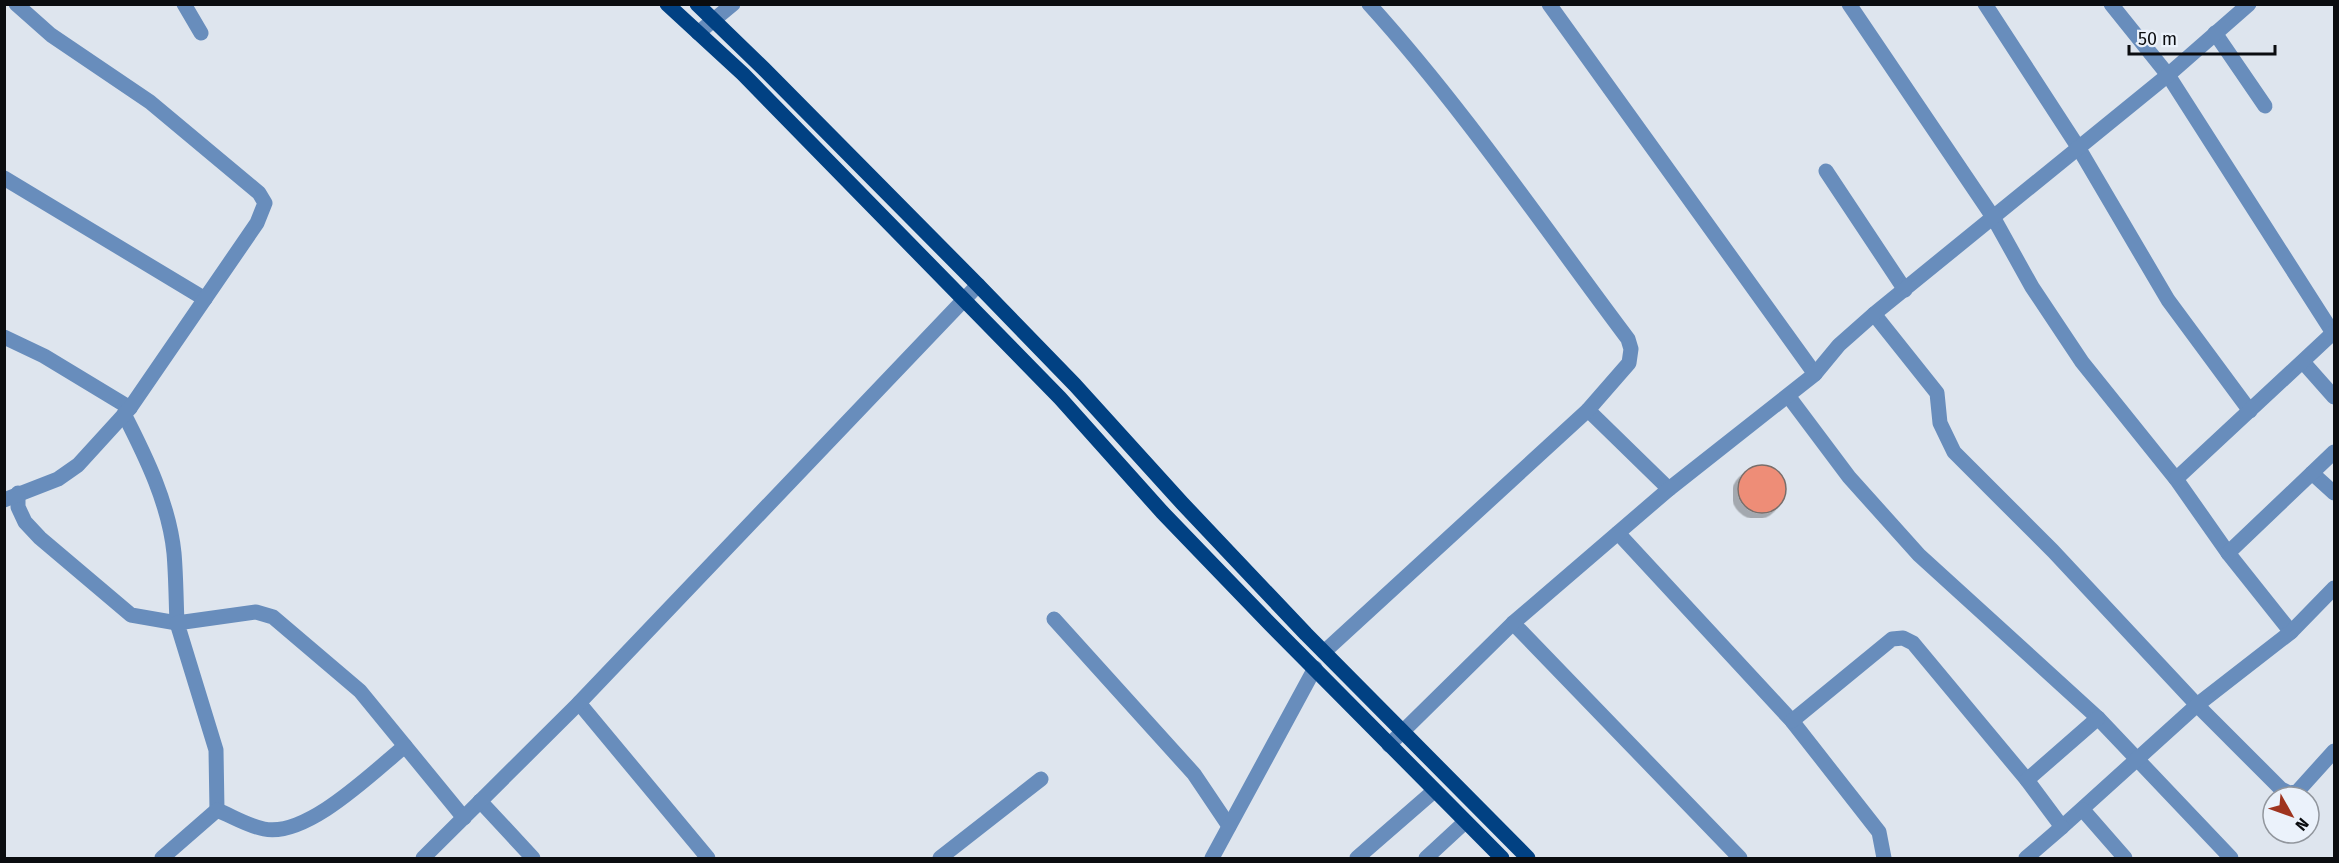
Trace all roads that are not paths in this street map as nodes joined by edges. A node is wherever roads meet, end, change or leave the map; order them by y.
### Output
1 (16, 4) edge
2 (184, 4) edge
3 (667, 4) edge
4 (697, 4) edge
5 (734, 4) edge
6 (1369, 4) edge
7 (1549, 4) edge
8 (1849, 4) edge
9 (1985, 4) edge
10 (2111, 4) edge
11 (2249, 4) edge
12 (2232, 10) edge
13 (713, 20) junction
14 (201, 33) dead end
15 (698, 33) junction
16 (2215, 33) junction
17 (2168, 75) junction
18 (2265, 106) dead end
19 (2078, 147) junction
20 (1826, 171) dead end
21 (4, 178) edge
22 (1993, 217) junction
23 (978, 285) junction
24 (1905, 290) junction
25 (205, 299) junction
26 (963, 299) junction
27 (1874, 314) junction
28 (2334, 332) edge
29 (4, 337) edge
30 (2303, 362) junction
31 (1815, 374) junction
32 (1789, 397) junction
33 (2334, 397) edge
34 (1588, 410) junction
35 (127, 411) junction
36 (2250, 411) junction
37 (2334, 452) edge
38 (2312, 473) junction
39 (2176, 479) junction
40 (1670, 489) junction
41 (2334, 493) edge
42 (11, 497) edge
43 (1618, 533) junction
44 (2228, 553) junction
45 (2334, 588) edge
46 (1054, 619) dead end
47 (177, 623) junction
48 (1514, 623) junction
49 (2291, 632) junction
50 (1324, 652) junction
51 (1316, 668) junction
52 (579, 703) junction
53 (2197, 705) junction
54 (2098, 718) junction
55 (1792, 721) junction
56 (1403, 729) junction
57 (1389, 745) junction
58 (405, 747) junction
59 (2334, 751) edge
60 (2136, 758) junction
61 (1041, 779) dead end
62 (2027, 780) junction
63 (1434, 790) junction
64 (480, 801) junction
65 (217, 810) junction
66 (2084, 810) junction
67 (464, 818) junction
68 (1465, 822) junction
69 (1229, 826) junction
70 (2062, 827) junction
71 (162, 858) edge
72 (423, 858) edge
73 (533, 858) edge
74 (708, 858) edge
75 (940, 858) edge
76 (1212, 858) edge
77 (1357, 858) edge
78 (1426, 858) edge
79 (1502, 858) edge
80 (1528, 858) edge
81 (1740, 858) edge
82 (1884, 858) edge
83 (2026, 858) edge
84 (2125, 858) edge
85 (2231, 858) edge

1 - 25 street
2 - 14 street
3 - 15 main road
4 - 13 main road
5 - 13 street
6 - 34 street
7 - 31 street
8 - 22 street
9 - 19 street
10 - 17 street
11 - 12 street
12 - 16 street
13 - 15 street
13 - 23 main road
15 - 26 main road
16 - 17 street
16 - 18 street
17 - 19 street
17 - 28 street
19 - 22 street
19 - 36 street
20 - 24 street
21 - 25 street
22 - 24 street
22 - 39 street
23 - 26 street
23 - 50 main road
24 - 27 street
25 - 35 street
26 - 51 main road
26 - 52 street
27 - 31 street
27 - 53 street
28 - 30 street
29 - 35 street
30 - 33 street
30 - 36 street
31 - 32 street
32 - 40 street
32 - 54 street
34 - 40 street
34 - 50 street
35 - 42 street
35 - 47 street
36 - 39 street
37 - 38 street
38 - 41 street
38 - 44 street
39 - 44 street
40 - 43 street
42 - 47 street
43 - 48 street
43 - 55 street
44 - 49 street
45 - 49 street
46 - 69 street
47 - 58 street
47 - 65 street
48 - 56 street
48 - 81 street
49 - 53 street
50 - 56 main road
51 - 57 main road
51 - 69 street
52 - 64 street
52 - 74 street
53 - 59 street
53 - 60 street
54 - 60 street
54 - 62 street
55 - 62 street
55 - 82 street
56 - 57 street
56 - 80 main road
57 - 63 main road
58 - 65 street
58 - 67 street
60 - 66 street
60 - 85 street
61 - 75 street
62 - 70 street
63 - 68 main road
63 - 77 street
64 - 67 street
64 - 73 street
65 - 71 street
66 - 70 street
66 - 84 street
67 - 72 street
68 - 78 street
68 - 79 main road
69 - 76 street
70 - 83 street

